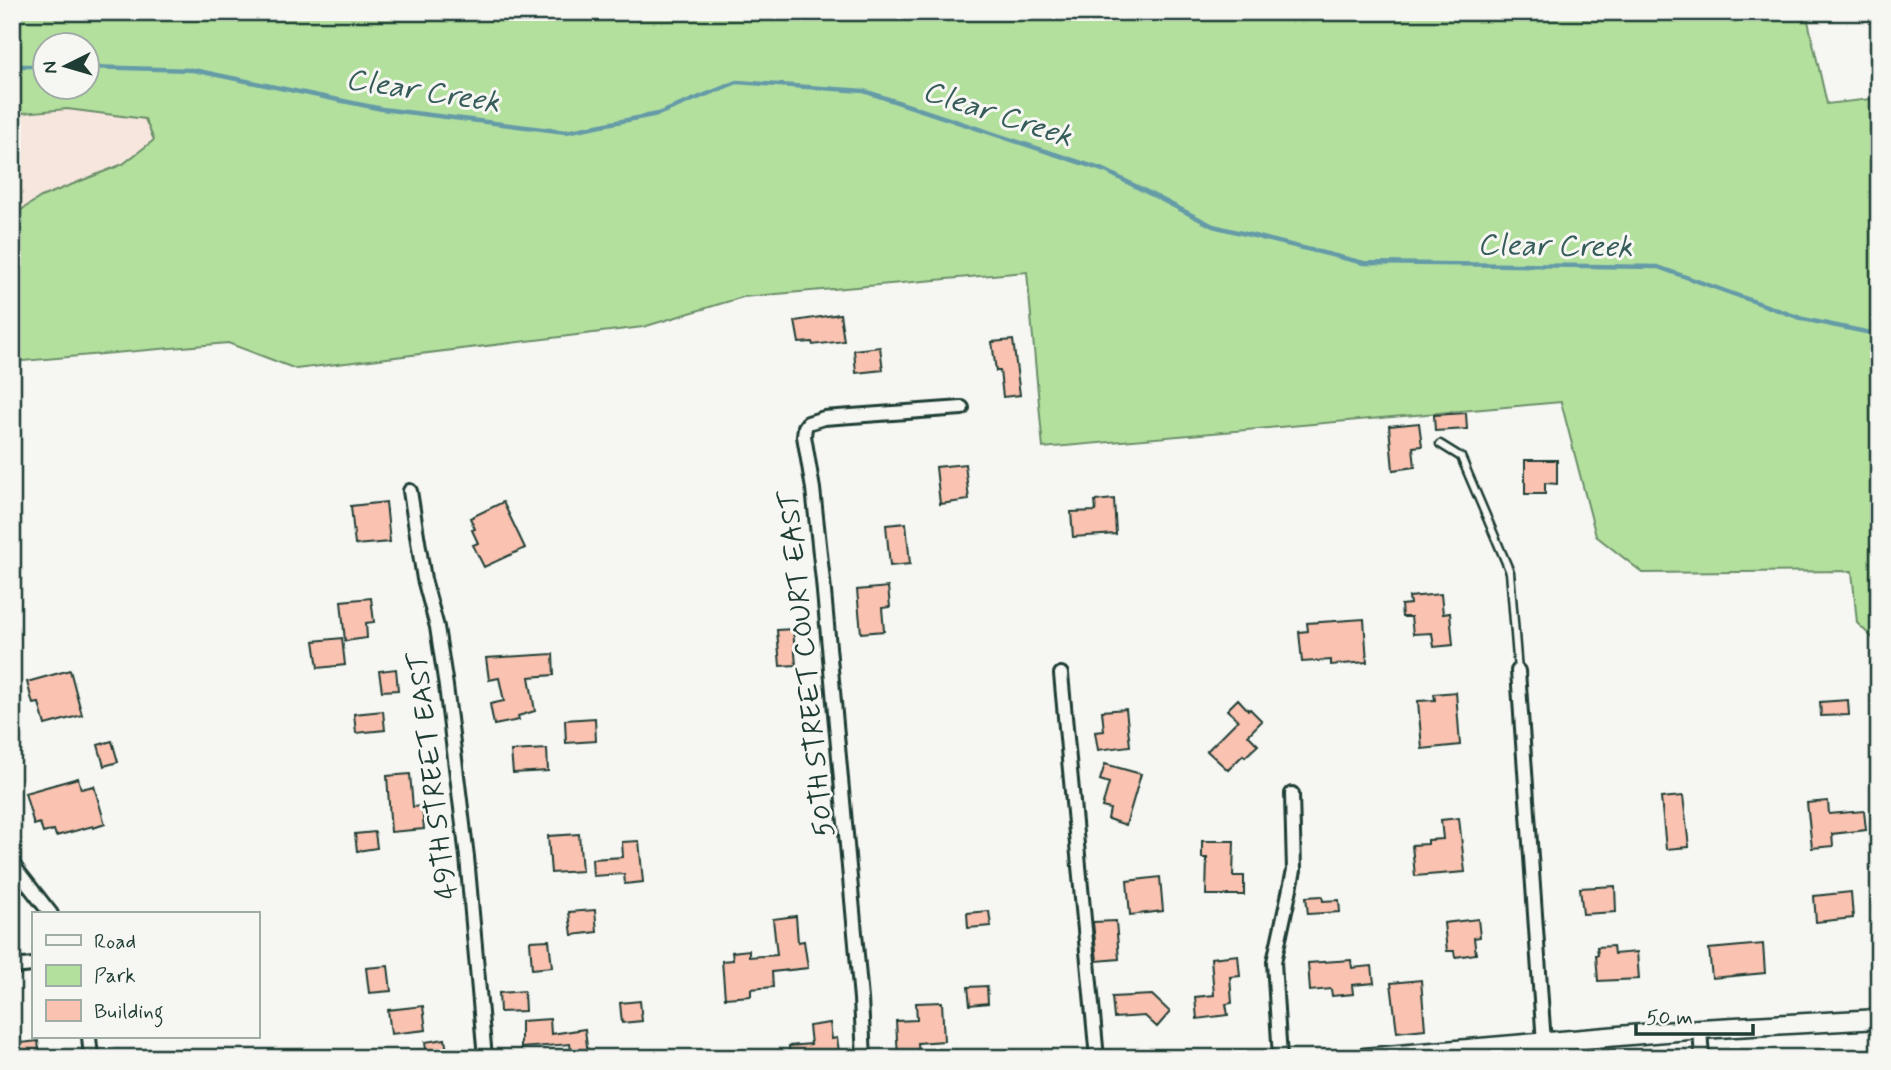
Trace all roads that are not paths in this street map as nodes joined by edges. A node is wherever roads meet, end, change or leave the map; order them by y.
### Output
1 (962, 408) dead end
2 (1440, 444) dead end
3 (410, 491) dead end
4 (1518, 671) joint
5 (1061, 674) dead end
6 (1292, 794) dead end
7 (12, 864) edge
8 (49, 912) edge
9 (32, 965) edge
10 (12, 967) edge
11 (1879, 1019) edge
12 (1700, 1029) junction
13 (89, 1038) edge
14 (1544, 1043) junction
15 (1420, 1056) edge
16 (91, 1058) edge
17 (485, 1058) edge
18 (864, 1058) edge
19 (1097, 1058) edge
20 (1280, 1058) edge
21 (1364, 1058) edge
22 (1702, 1058) edge

1 - 18 street, 50TH STREET COURT EAST
2 - 4 lane
3 - 17 street, 49TH STREET EAST
4 - 14 street
5 - 19 street
6 - 20 street
7 - 8 street
9 - 10 street
11 - 12 street
12 - 14 street
12 - 22 street
13 - 16 street
14 - 15 street
15 - 21 street

